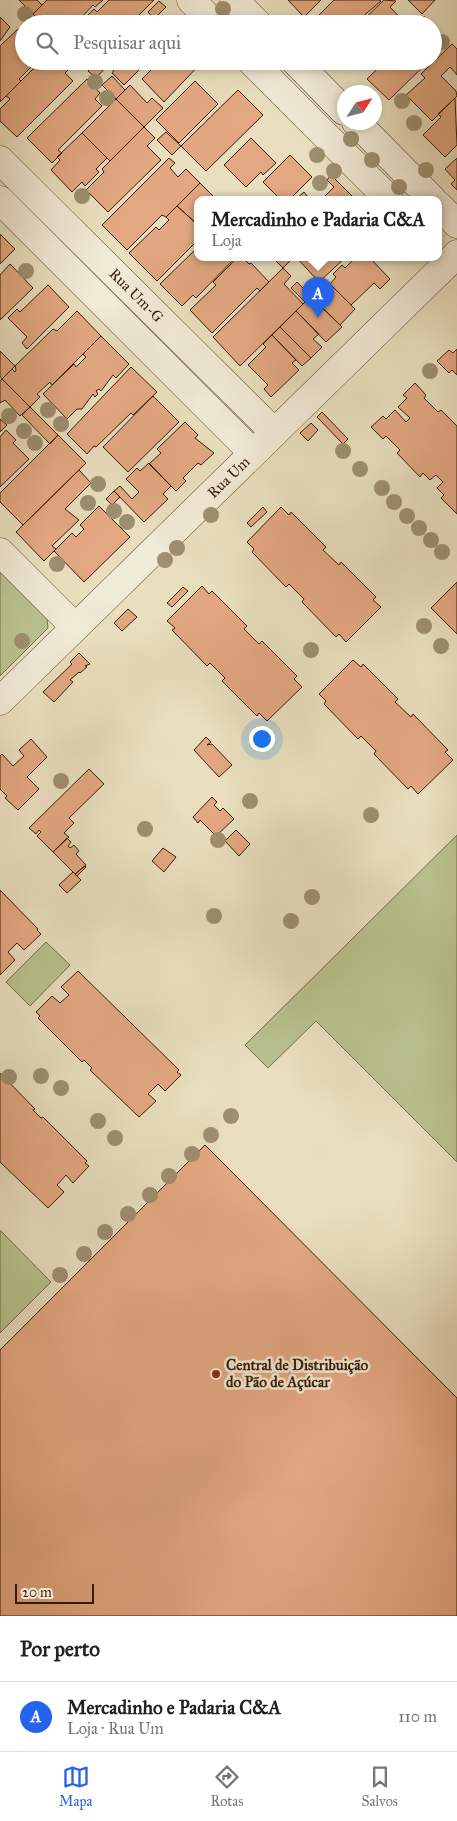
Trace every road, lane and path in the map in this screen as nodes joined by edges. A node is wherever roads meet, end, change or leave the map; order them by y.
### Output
1 (191, 0) edge
2 (234, 0) edge
3 (205, 15) edge
4 (247, 15) edge
5 (260, 70) edge
6 (304, 70) edge
7 (337, 104) edge
8 (364, 130) edge
9 (0, 160) edge
10 (386, 196) edge
11 (429, 196) edge
12 (0, 200) edge
13 (442, 209) edge
14 (53, 212) junction
15 (457, 224) edge
16 (32, 233) junction
17 (448, 255) edge
18 (274, 432) junction
19 (252, 453) junction
20 (0, 552) edge
21 (75, 627) junction
22 (0, 701) edge

1 - 3 street
2 - 4 street
5 - 10 street
6 - 7 street
8 - 11 street
9 - 14 street, Rua Um-G
12 - 16 street, Rua Um-G
13 - 15 street
14 - 16 street
14 - 18 street, Rua Um-G
16 - 19 street, Rua Um-G
17 - 18 street, Rua Um
18 - 19 street, Rua Um
19 - 21 street, Rua Um
20 - 21 street
21 - 22 street, Rua Um

